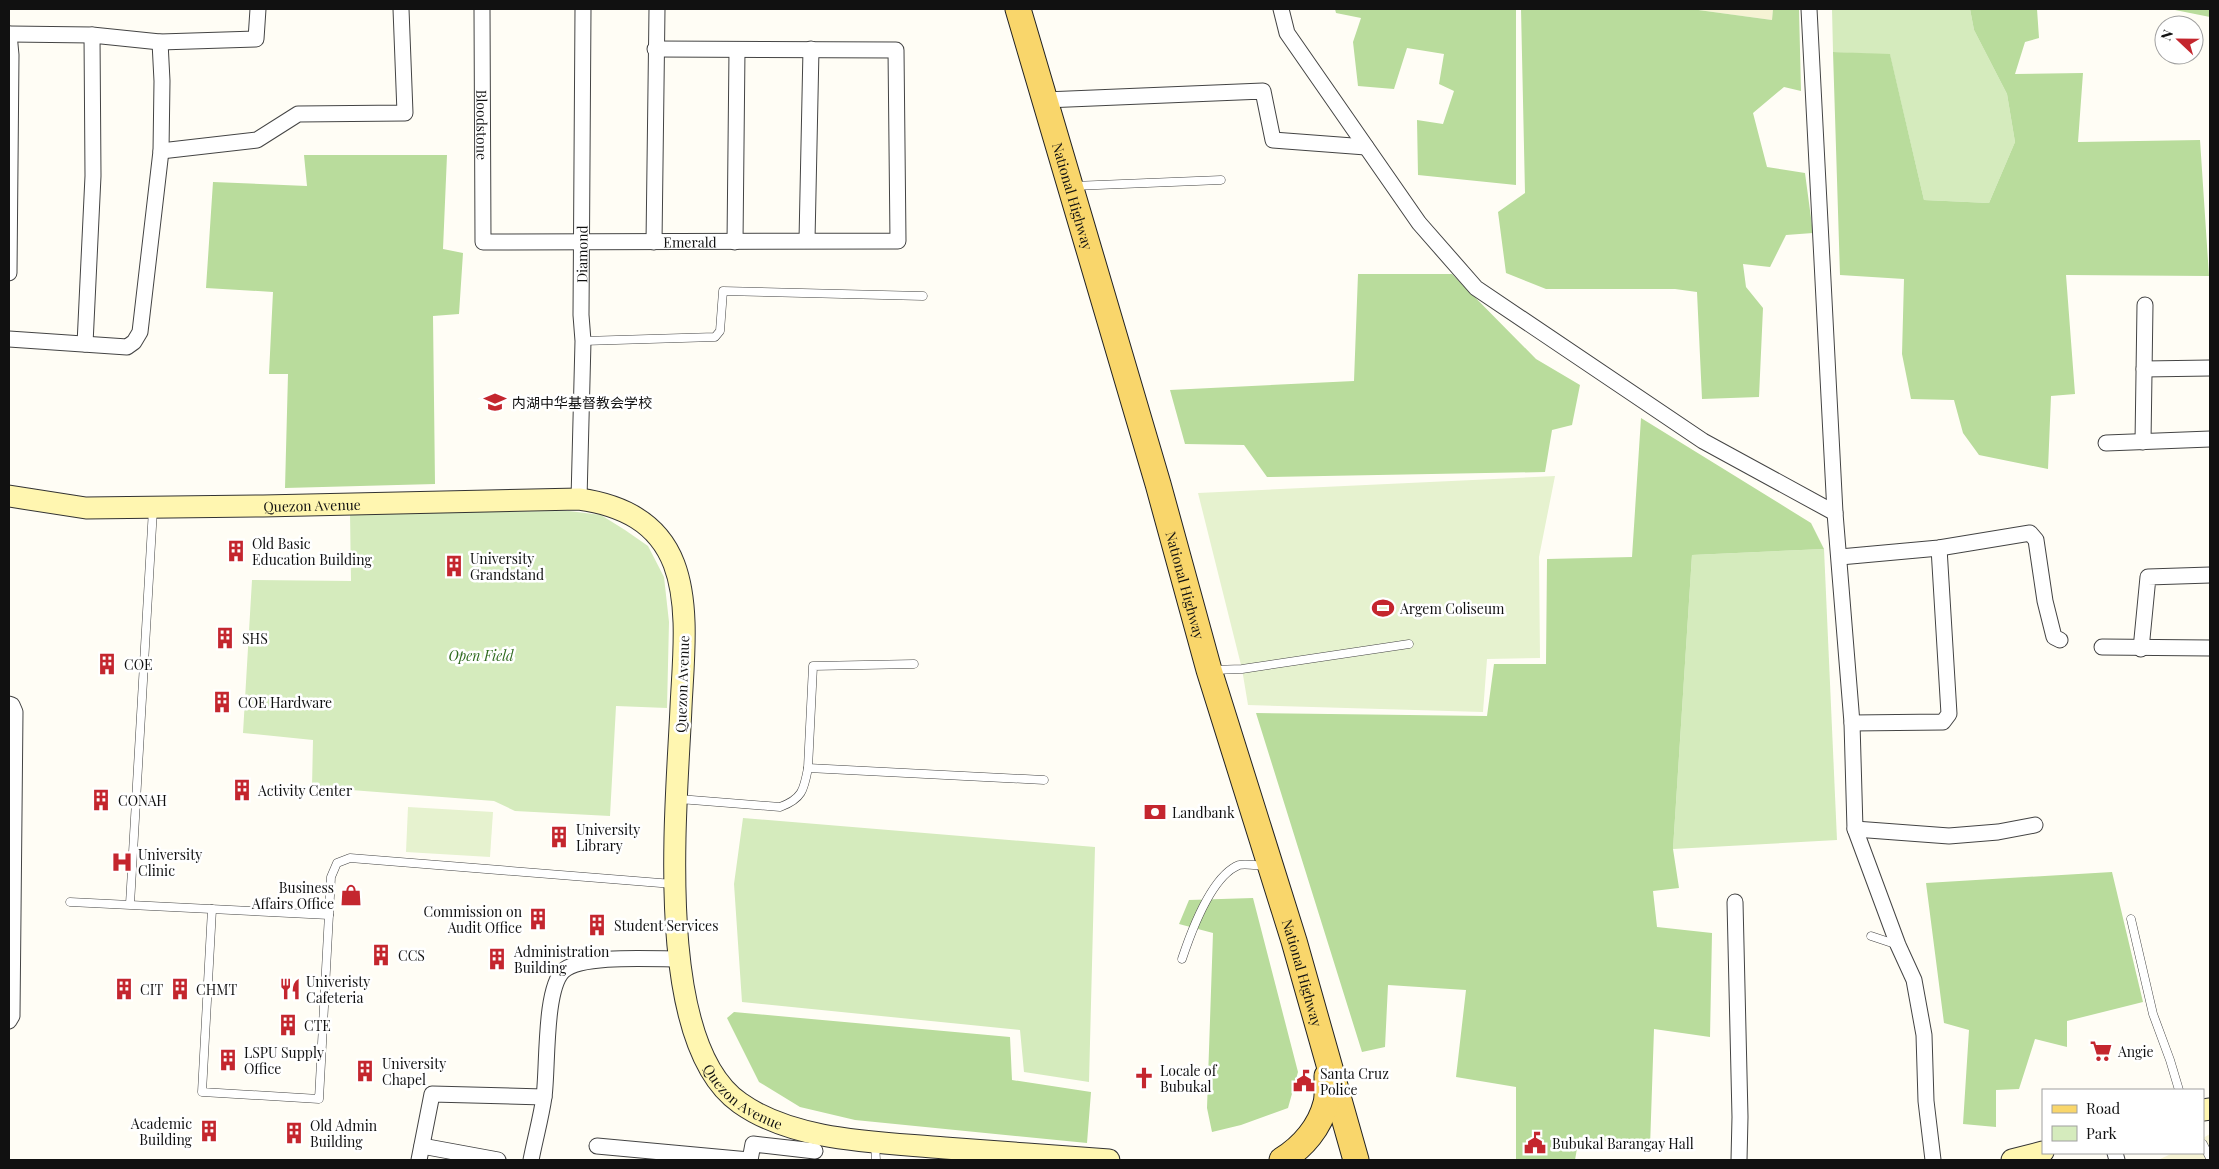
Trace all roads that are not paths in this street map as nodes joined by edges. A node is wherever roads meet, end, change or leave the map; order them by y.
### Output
1 (258, 9) edge
2 (402, 9) edge
3 (482, 9) edge
4 (583, 9) edge
5 (657, 9) edge
6 (1018, 9) edge
7 (1281, 9) edge
8 (1809, 9) edge
9 (9, 34) edge
10 (92, 35) junction
11 (160, 42) junction
12 (656, 49) junction
13 (811, 49) junction
14 (737, 50) junction
15 (1045, 100) junction
16 (1366, 147) junction
17 (161, 151) junction
18 (1221, 180) dead end
19 (1071, 186) junction
20 (807, 240) junction
21 (581, 241) junction
22 (482, 242) joint
23 (654, 242) junction
24 (735, 242) junction
25 (9, 273) edge
26 (924, 296) dead end
27 (2144, 305) dead end
28 (9, 339) edge
29 (583, 341) junction
30 (85, 344) junction
31 (2210, 368) edge
32 (2144, 370) junction
33 (2210, 439) edge
34 (2143, 442) junction
35 (2106, 443) dead end
36 (9, 496) edge
37 (579, 499) junction
38 (153, 507) junction
39 (1835, 513) junction
40 (1939, 548) junction
41 (1840, 557) junction
42 (2210, 575) edge
43 (2060, 640) dead end
44 (1408, 644) dead end
45 (2102, 647) dead end
46 (2210, 648) edge
47 (2141, 649) junction
48 (914, 664) dead end
49 (1209, 670) junction
50 (9, 704) edge
51 (1852, 723) junction
52 (808, 768) junction
53 (1044, 780) dead end
54 (11, 790) edge
55 (677, 799) junction
56 (2035, 825) dead end
57 (1855, 829) junction
58 (11, 865) edge
59 (1271, 866) junction
60 (675, 884) junction
61 (70, 902) dead end
62 (1735, 902) dead end
63 (130, 904) junction
64 (212, 909) junction
65 (329, 915) junction
66 (2131, 919) dead end
67 (1871, 936) dead end
68 (1898, 945) junction
69 (679, 959) junction
70 (1182, 959) dead end
71 (9, 1021) edge
72 (1327, 1056) junction
73 (2179, 1089) edge
74 (544, 1097) junction
75 (597, 1146) dead end
76 (2204, 1146) edge
77 (815, 1148) edge
78 (875, 1151) edge
79 (2042, 1152) edge
80 (421, 1153) edge
81 (704, 1158) edge
82 (1033, 1158) edge
83 (2210, 1158) edge
84 (498, 1160) edge
85 (531, 1160) edge
86 (750, 1160) edge
87 (1109, 1160) edge
88 (1282, 1160) edge
89 (1356, 1160) edge
90 (1739, 1160) edge
91 (1933, 1160) edge
92 (2012, 1160) edge

1 - 11 street
2 - 17 street
3 - 22 street, Bloodstone
4 - 21 street, Diamond
5 - 12 street
6 - 15 main road, National Highway
7 - 16 street
8 - 39 street
9 - 10 street
9 - 25 street
10 - 11 street
10 - 30 street
11 - 17 street
12 - 14 street
12 - 23 street
13 - 14 street
13 - 20 street
13 - 20 street, Emerald
14 - 24 street
15 - 16 street
15 - 19 main road, National Highway
16 - 39 street
17 - 30 street
18 - 19 lane
19 - 49 main road, National Highway
20 - 24 street, Emerald
21 - 22 street, Emerald
21 - 23 street, Emerald
21 - 29 street, Diamond
23 - 24 street, Emerald
26 - 29 lane
27 - 32 street
28 - 30 street
29 - 37 street, Diamond
31 - 32 street
32 - 34 street
33 - 34 street
34 - 35 street
36 - 38 main road, Quezon Avenue
37 - 38 main road, Quezon Avenue
37 - 55 main road, Quezon Avenue
38 - 63 lane
39 - 41 street
40 - 41 street
40 - 43 street
40 - 51 street
41 - 51 street
42 - 47 street
44 - 49 lane
45 - 47 street
46 - 47 street
48 - 52 lane
49 - 59 main road, National Highway
50 - 54 street
51 - 57 street
52 - 53 lane
52 - 55 lane
54 - 58 street
55 - 60 main road, Quezon Avenue
56 - 57 street
57 - 68 street
58 - 71 street
59 - 70 lane
59 - 72 main road, National Highway
60 - 65 lane
60 - 69 main road, Quezon Avenue
61 - 63 lane
62 - 90 street
63 - 64 lane
64 - 65 lane
64 - 65 lane
66 - 73 lane
67 - 68 lane
68 - 91 street
69 - 74 street
69 - 77 main road, Quezon Avenue
72 - 88 main road
72 - 89 main road, National Highway
74 - 80 street
74 - 85 street
75 - 81 street
76 - 83 lane
77 - 78 main road, Quezon Avenue
77 - 86 street
78 - 82 main road, Quezon Avenue
79 - 92 main road
80 - 84 street
81 - 86 street
82 - 87 main road, Quezon Avenue

